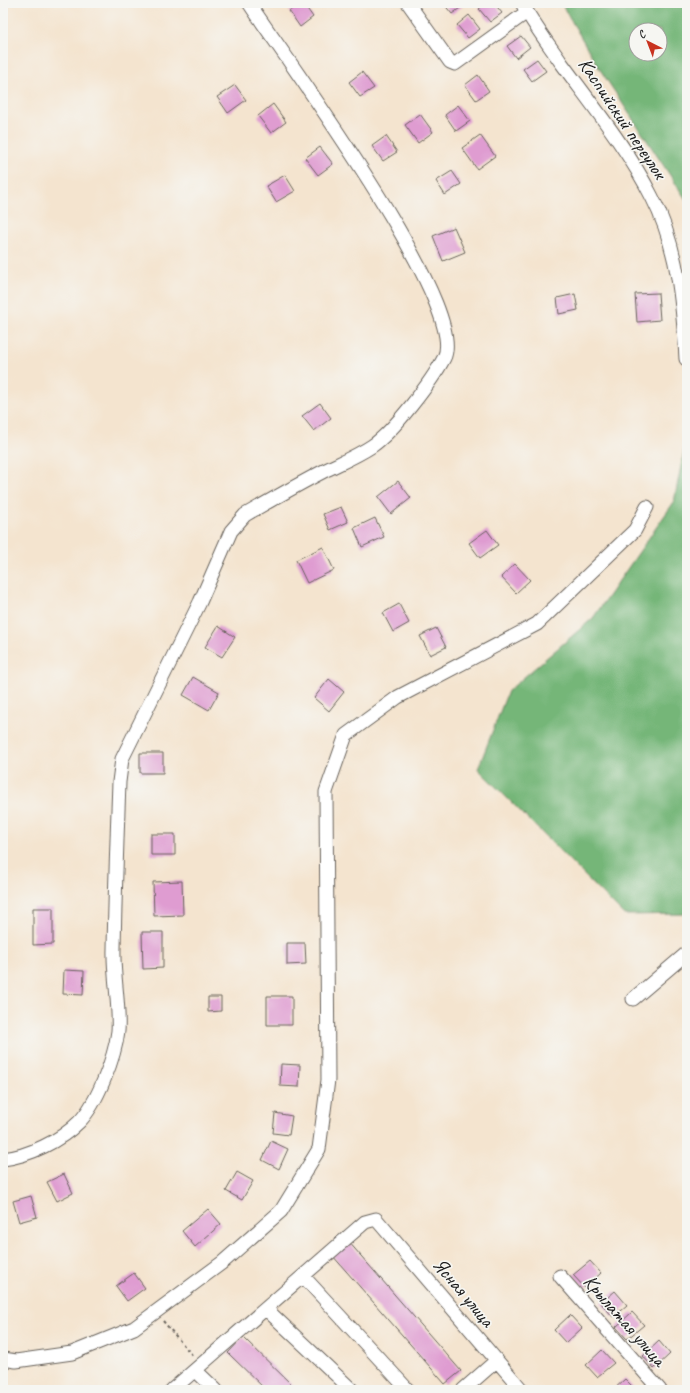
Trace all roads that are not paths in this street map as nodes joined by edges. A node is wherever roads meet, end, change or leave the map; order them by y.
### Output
1 (248, 3) edge
2 (408, 3) edge
3 (524, 8) edge
4 (686, 359) edge
5 (647, 507) dead end
6 (687, 953) edge
7 (633, 999) dead end
8 (3, 1159) edge
9 (303, 1276) junction
10 (560, 1276) dead end
11 (266, 1309) junction
12 (3, 1359) edge
13 (496, 1361) junction
14 (198, 1368) junction
15 (172, 1390) edge
16 (216, 1390) edge
17 (352, 1390) edge
18 (408, 1390) edge
19 (463, 1390) edge
20 (522, 1390) edge
21 (660, 1390) edge

1 - 8 street
2 - 3 street
3 - 4 street, Каспийский переулок
5 - 12 street
6 - 7 street
9 - 11 street
9 - 13 street, Ясная улица
9 - 18 street
10 - 21 street, Крылатая улица
11 - 14 street
11 - 17 street
13 - 19 street
13 - 20 street, Ясная улица
14 - 15 street
14 - 16 street

